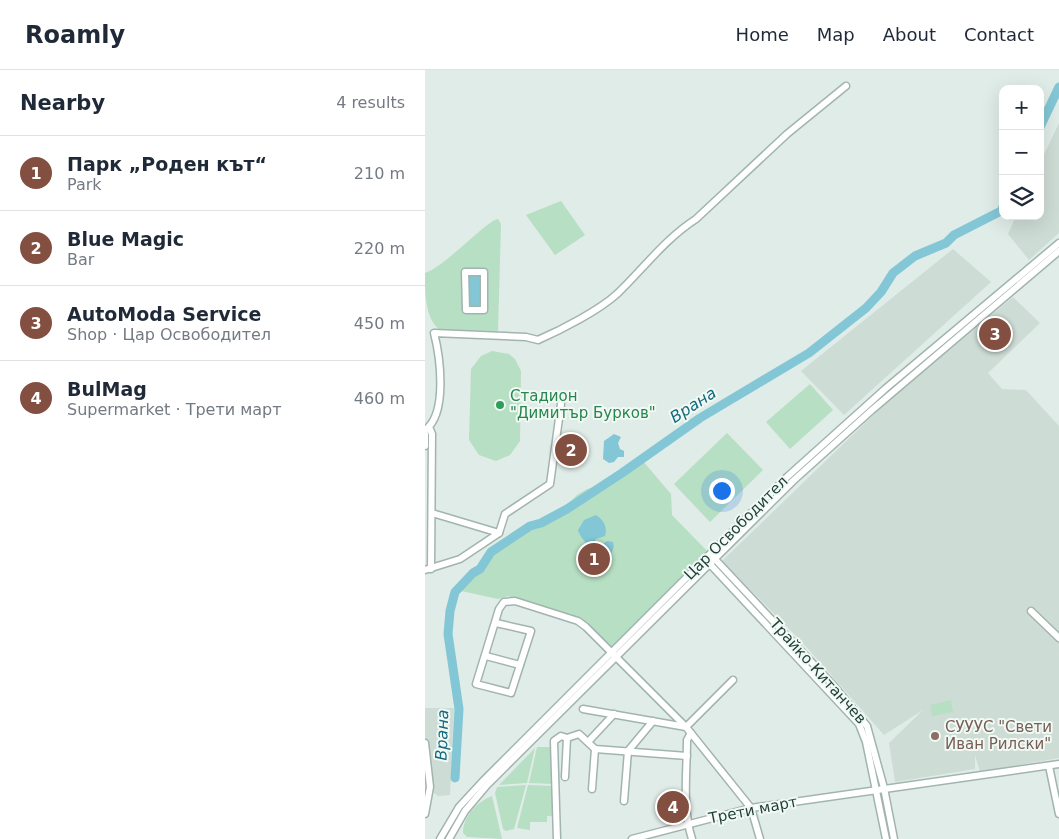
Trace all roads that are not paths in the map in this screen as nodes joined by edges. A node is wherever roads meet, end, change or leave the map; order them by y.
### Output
1 (846, 86) dead end
2 (1059, 243) edge
3 (1059, 251) edge
4 (484, 310) joint
5 (561, 404) dead end
6 (427, 432) edge
7 (425, 446) edge
8 (429, 478) edge
9 (429, 510) edge
10 (428, 528) edge
11 (499, 533) junction
12 (710, 558) junction
13 (428, 559) edge
14 (428, 570) edge
15 (1031, 611) dead end
16 (496, 623) junction
17 (1059, 638) edge
18 (614, 655) junction
19 (486, 656) junction
20 (520, 664) junction
21 (733, 680) dead end
22 (583, 709) dead end
23 (614, 714) junction
24 (653, 721) junction
25 (686, 727) junction
26 (691, 733) junction
27 (567, 738) junction
28 (588, 742) junction
29 (425, 745) edge
30 (595, 749) junction
31 (628, 752) junction
32 (687, 756) junction
33 (1059, 764) edge
34 (1049, 766) junction
35 (565, 778) dead end
36 (428, 786) edge
37 (884, 788) junction
38 (592, 789) dead end
39 (876, 789) junction
40 (624, 801) dead end
41 (751, 808) junction
42 (425, 814) edge
43 (1059, 814) edge
44 (687, 824) junction
45 (454, 829) junction
46 (440, 839) edge
47 (449, 839) edge
48 (456, 839) edge
49 (557, 839) edge
50 (632, 839) edge
51 (692, 839) edge
52 (760, 839) edge
53 (886, 839) edge
54 (894, 839) edge

1 - 6 street
2 - 12 street, Цар Освободител
3 - 12 street, Цар Освободител
4 - 4 street
5 - 11 street
6 - 7 street
6 - 8 street
8 - 9 street
9 - 10 street
9 - 11 street
10 - 13 street
11 - 14 street
12 - 18 street, Цар Освободител
12 - 37 street, Трайко Китанчев
12 - 39 street, Трайко Китанчев
13 - 14 street
15 - 17 street
16 - 18 street
16 - 19 street
16 - 20 street
18 - 25 street
18 - 45 street, Цар Освободител
18 - 46 street, Цар Освободител
19 - 20 street
19 - 20 street
21 - 25 street
22 - 23 street
23 - 24 street
23 - 28 street
24 - 25 street
24 - 31 street
25 - 26 street
26 - 32 street
26 - 41 street
27 - 28 street
27 - 35 street
27 - 49 street
28 - 30 street
29 - 36 street
30 - 31 street
30 - 38 street
31 - 32 street
31 - 40 street
32 - 44 street
33 - 34 street, Трети март
34 - 37 street, Трети март
34 - 43 street
36 - 42 street
37 - 39 street, Трети март
37 - 54 street, Трайко Китанчев
39 - 41 street, Трети март
39 - 53 street, Трайко Китанчев
41 - 44 street, Трети март
41 - 52 street
44 - 50 street, Трети март
44 - 51 street
45 - 47 street, Цар Освободител
45 - 48 street

